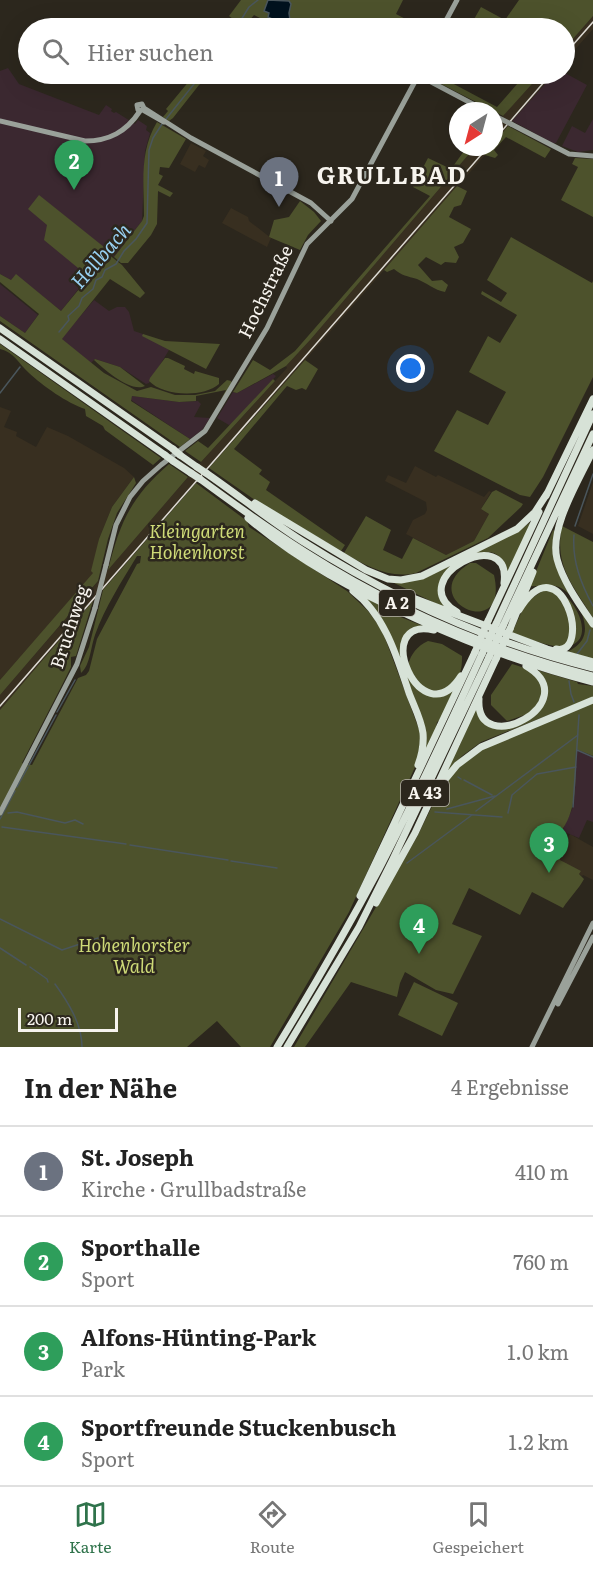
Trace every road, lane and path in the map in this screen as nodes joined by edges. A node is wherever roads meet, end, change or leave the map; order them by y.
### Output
1 (457, 0) edge
2 (447, 18) edge
3 (413, 84) edge
4 (436, 84) edge
5 (469, 102) edge
6 (503, 120) edge
7 (0, 121) edge
8 (593, 156) edge
9 (330, 221) junction
10 (0, 328) edge
11 (0, 339) edge
12 (593, 399) edge
13 (593, 414) edge
14 (593, 434) edge
15 (593, 450) edge
16 (143, 481) joint
17 (224, 485) junction
18 (219, 493) junction
19 (541, 512) junction
20 (559, 516) junction
21 (555, 525) junction
22 (539, 550) junction
23 (334, 578) junction
24 (378, 585) junction
25 (495, 607) junction
26 (519, 610) junction
27 (477, 624) junction
28 (583, 624) dead end
29 (593, 624) edge
30 (499, 625) junction
31 (462, 639) junction
32 (580, 641) dead end
33 (527, 642) junction
34 (485, 656) junction
35 (471, 662) junction
36 (519, 662) junction
37 (593, 662) edge
38 (593, 669) edge
39 (593, 676) edge
40 (593, 682) edge
41 (480, 693) junction
42 (593, 700) edge
43 (408, 794) junction
44 (0, 813) edge
45 (424, 814) junction
46 (593, 923) edge
47 (359, 927) junction
48 (593, 937) edge
49 (340, 942) junction
50 (277, 1047) edge
51 (287, 1047) edge
52 (533, 1047) edge

1 - 2 street
3 - 9 street, Hochstraße
4 - 5 street
6 - 8 street, bridge
7 - 9 street
9 - 16 street, Hochstraße
10 - 17 highway, A 2, bridge
11 - 18 highway, A 2, bridge
12 - 19 highway
13 - 19 highway, A 43
14 - 20 highway
15 - 20 highway
16 - 44 street, Bruchweg, bridge
17 - 19 highway
17 - 24 highway, A 2
18 - 23 highway
18 - 39 highway, A 2
19 - 25 highway
19 - 30 highway, A 43
20 - 21 highway
21 - 22 highway, A 43
21 - 29 highway
22 - 26 highway
22 - 30 highway, A 43
23 - 31 highway
23 - 43 highway
24 - 27 highway
24 - 38 highway, A 2
25 - 27 highway
25 - 30 highway
26 - 28 highway
26 - 30 highway
27 - 33 highway
30 - 34 highway, A 43, bridge
30 - 34 highway, bridge
31 - 35 highway
31 - 36 highway
32 - 33 highway
33 - 37 highway
34 - 35 highway
34 - 41 highway
34 - 47 highway, A 43
34 - 49 highway, A 43
35 - 43 highway
36 - 40 highway
36 - 41 highway
41 - 45 highway
42 - 45 highway
43 - 49 highway
45 - 47 highway
46 - 52 street
47 - 51 highway, A 43
48 - 52 street
49 - 50 highway, A 43

